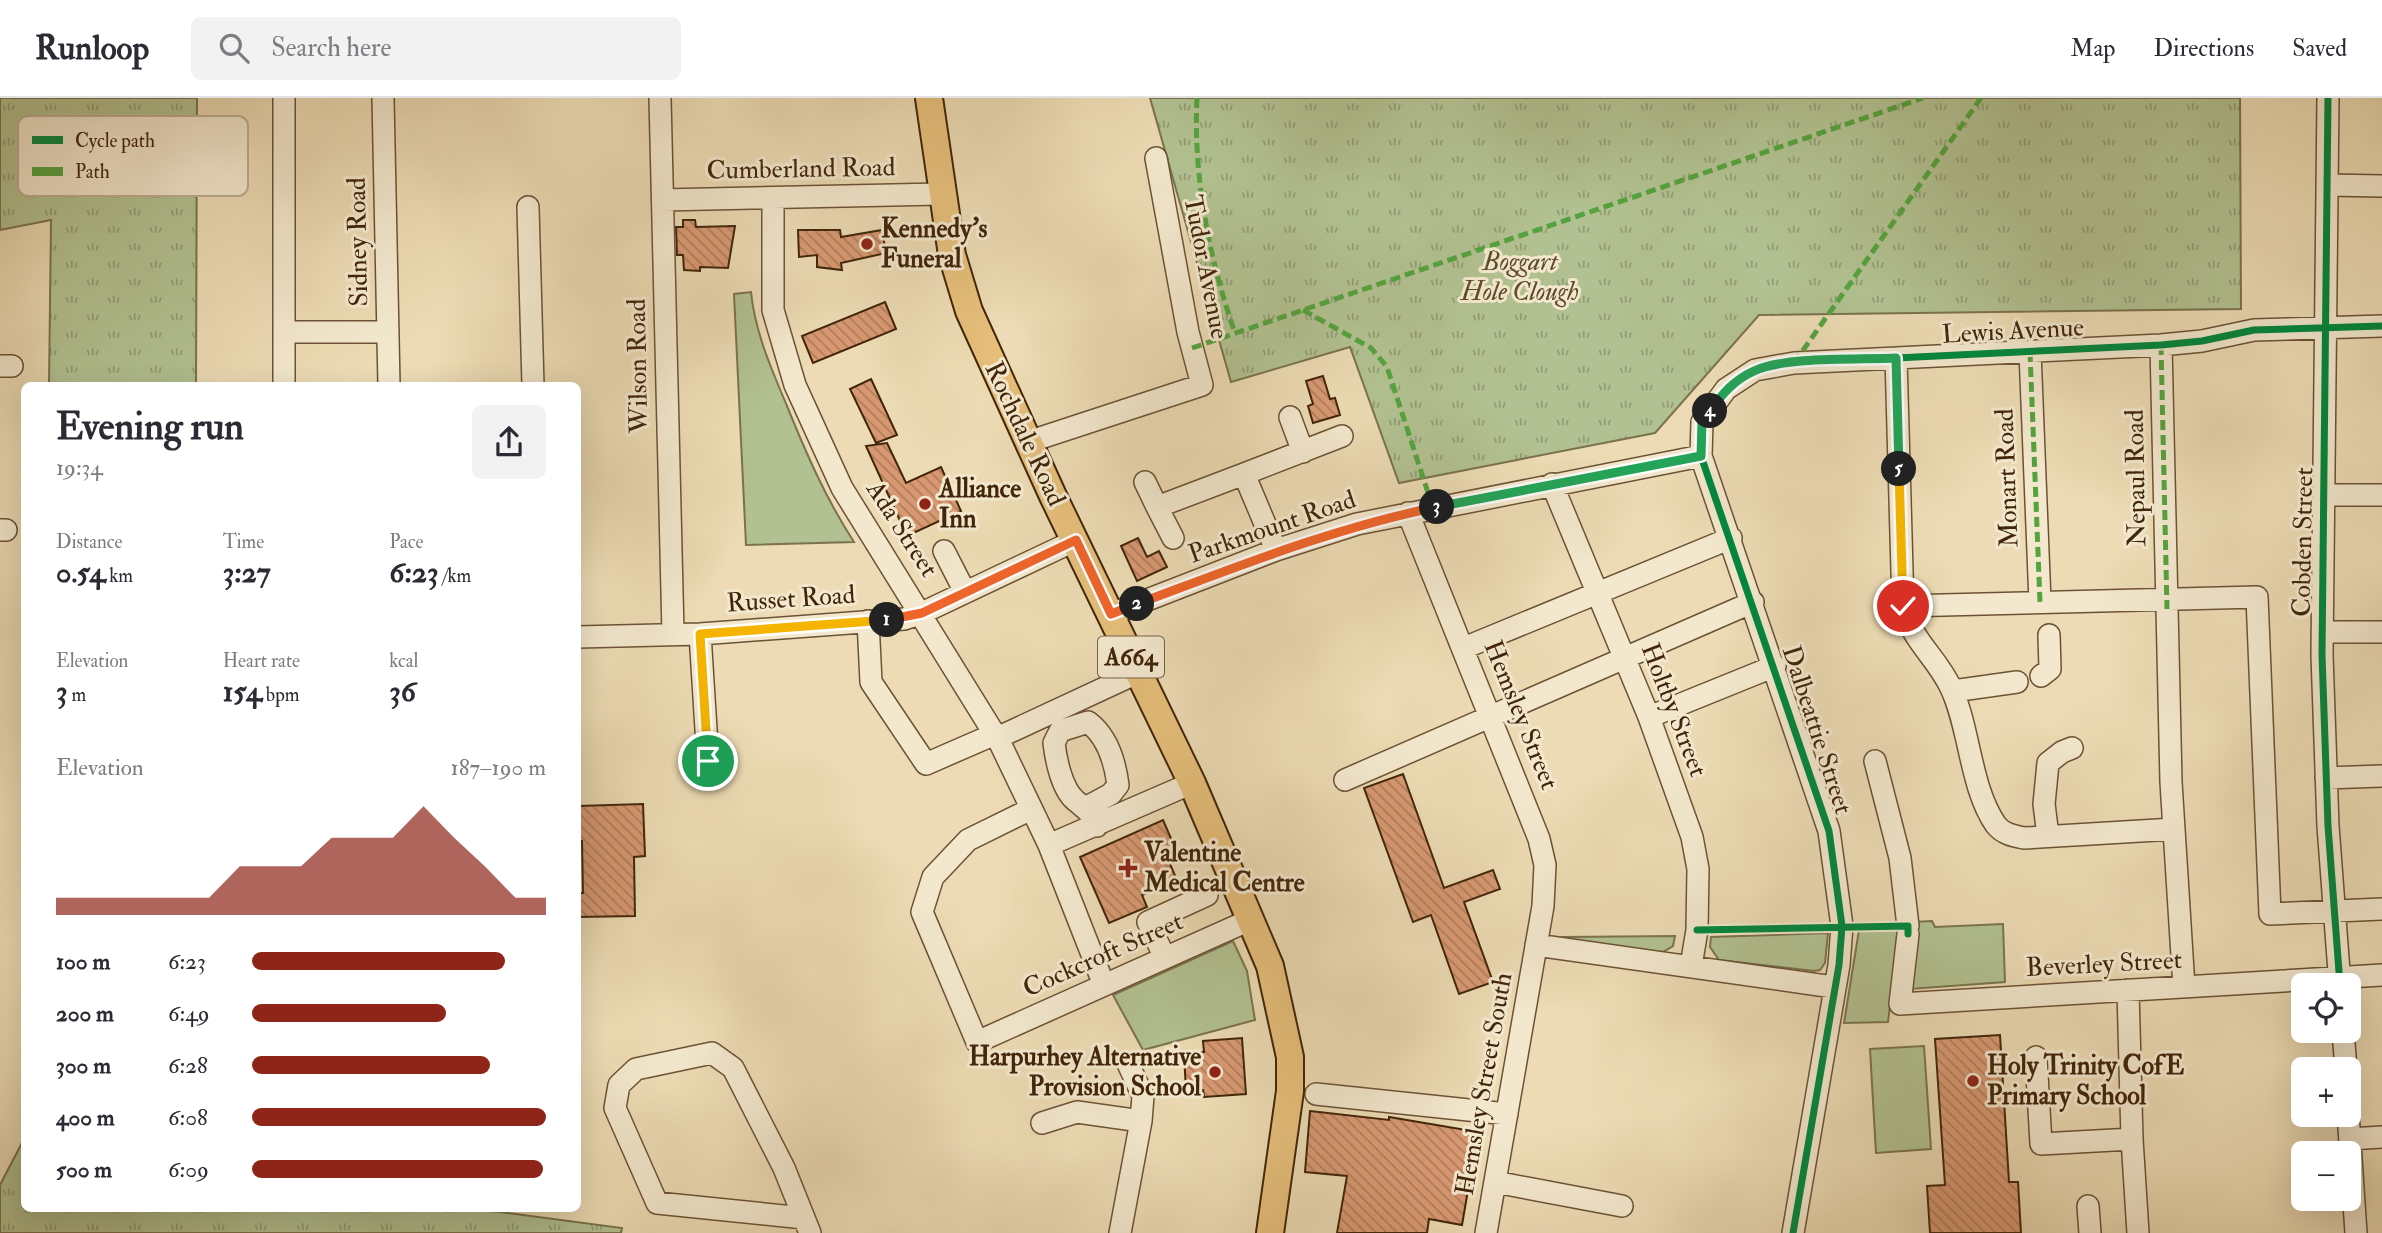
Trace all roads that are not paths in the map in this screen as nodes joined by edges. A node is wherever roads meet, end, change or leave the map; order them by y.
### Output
1 (383, 98) edge
2 (660, 98) edge
3 (929, 98) edge
4 (2328, 98) edge
5 (284, 99) edge
6 (1156, 158) dead end
7 (2328, 185) junction
8 (2382, 186) edge
9 (940, 194) junction
10 (773, 198) junction
11 (663, 200) junction
12 (527, 207) dead end
13 (2382, 326) edge
14 (2328, 327) junction
15 (286, 332) junction
16 (388, 332) junction
17 (2161, 345) junction
18 (2030, 352) junction
19 (1896, 358) junction
20 (284, 382) edge
21 (389, 382) edge
22 (533, 382) edge
23 (1290, 417) dead end
24 (1342, 436) dead end
25 (1028, 442) junction
26 (1303, 452) junction
27 (1701, 456) junction
28 (1244, 474) junction
29 (1145, 482) dead end
30 (1552, 484) junction
31 (2325, 495) junction
32 (2382, 495) edge
33 (1157, 507) junction
34 (1408, 513) junction
35 (1172, 538) dead end
36 (1731, 538) junction
37 (1076, 540) junction
38 (1276, 550) junction
39 (944, 551) dead end
40 (965, 592) junction
41 (1597, 593) junction
42 (1753, 601) junction
43 (2040, 602) junction
44 (2167, 604) junction
45 (1903, 606) junction
46 (922, 613) junction
47 (1111, 614) junction
48 (868, 621) junction
49 (2322, 632) junction
50 (2382, 632) edge
51 (673, 633) junction
52 (700, 634) junction
53 (2049, 635) dead end
54 (581, 638) edge
55 (1464, 648) junction
56 (1623, 657) junction
57 (1775, 666) junction
58 (1139, 672) junction
59 (2041, 676) dead end
60 (2017, 682) dead end
61 (1953, 691) junction
62 (1490, 715) junction
63 (1649, 718) junction
64 (996, 736) junction
65 (2072, 748) dead end
66 (708, 761) dead end
67 (1875, 761) dead end
68 (2382, 776) edge
69 (2326, 778) junction
70 (1345, 780) dead end
71 (1192, 783) junction
72 (1031, 809) junction
73 (2174, 829) junction
74 (2048, 836) junction
75 (1049, 845) junction
76 (1207, 895) dead end
77 (2382, 909) edge
78 (2335, 912) junction
79 (1252, 919) junction
80 (1536, 945) junction
81 (1165, 958) junction
82 (1691, 966) junction
83 (2339, 973) edge
84 (2382, 975) edge
85 (2361, 978) edge
86 (2291, 983) edge
87 (1104, 985) junction
88 (1833, 987) junction
89 (2184, 987) junction
90 (2128, 990) junction
91 (2036, 1057) dead end
92 (1129, 1066) dead end
93 (1316, 1094) dead end
94 (1507, 1114) junction
95 (1141, 1121) junction
96 (1042, 1123) dead end
97 (2349, 1127) edge
98 (2382, 1137) edge
99 (2132, 1139) junction
100 (2350, 1139) junction
101 (1495, 1182) junction
102 (1622, 1206) dead end
103 (2088, 1206) dead end
104 (807, 1226) edge
105 (1120, 1233) edge
106 (1270, 1233) edge
107 (1486, 1233) edge
108 (1793, 1233) edge
109 (2090, 1233) edge
110 (2138, 1233) edge
111 (2356, 1233) edge

1 - 16 street, Sidney Road
2 - 11 street, Wilson Road
3 - 9 main road, Rochdale Road / A664
4 - 7 street, Cobden Street
5 - 15 street
6 - 25 street, Tudor Avenue
7 - 8 street
7 - 14 street, Cobden Street
9 - 10 street, Cumberland Road
9 - 25 main road, Rochdale Road / A664
10 - 11 street, Cumberland Road
10 - 46 street, Ada Street
11 - 51 street, Wilson Road
12 - 22 street
13 - 14 street, Lewis Avenue
14 - 17 street, Lewis Avenue
14 - 31 street, Cobden Street
15 - 16 street
15 - 20 street
16 - 21 street, Sidney Road
17 - 18 street, Lewis Avenue
17 - 44 street, Nepaul Road
18 - 19 street, Lewis Avenue
18 - 43 street, Monart Road
19 - 27 street, Lewis Avenue
19 - 45 street
23 - 26 street
24 - 26 street
25 - 37 main road, Rochdale Road / A664
26 - 28 street
27 - 30 street, Parkmount Road
27 - 36 street, Dalbeattie Street
28 - 33 street
28 - 38 street
29 - 33 street
30 - 34 street, Parkmount Road
30 - 41 street, Holtby Street
31 - 32 street
31 - 49 street, Cobden Street
33 - 35 street
34 - 38 street, Parkmount Road
34 - 55 street, Hemsley Street
36 - 41 street
36 - 42 street, Dalbeattie Street
37 - 40 street, Russet Road
37 - 47 main road, Rochdale Road / A664
38 - 47 street, Parkmount Road
39 - 40 street
40 - 46 street, Russet Road
41 - 55 street
41 - 56 street, Holtby Street
42 - 56 street
42 - 57 street, Dalbeattie Street
43 - 44 street
43 - 45 street
44 - 73 street, Nepaul Road
44 - 78 street
45 - 61 street
46 - 48 street, Russet Road
46 - 64 street, Ada Street
47 - 58 main road, Rochdale Road / A664
48 - 52 street, Russet Road
48 - 64 street
49 - 50 street
49 - 69 street, Cobden Street
51 - 52 street, Russet Road
51 - 54 street, Russet Road
52 - 66 street
53 - 59 street
55 - 62 street, Hemsley Street
56 - 62 street
56 - 63 street, Holtby Street
57 - 63 street
57 - 88 street, Dalbeattie Street
58 - 64 street
58 - 71 main road, Rochdale Road / A664
60 - 61 street
61 - 74 street
62 - 70 street
62 - 80 street, Hemsley Street
63 - 82 street, Holtby Street
64 - 72 street, Ada Street
65 - 74 street
67 - 90 street, Beverley Street
68 - 69 street
69 - 78 street, Cobden Street
71 - 75 street
71 - 79 main road, Rochdale Road / A664
72 - 75 street, Ada Street
72 - 87 street, Cockcroft Street
73 - 74 street
73 - 89 street, Nepaul Road
75 - 87 street, Ada Street
76 - 81 street
77 - 78 street
78 - 83 street, Cobden Street
79 - 81 street, Cockcroft Street
79 - 106 main road, Rochdale Road / A664
80 - 82 street
80 - 94 street, Hemsley Street South
81 - 87 street, Cockcroft Street
82 - 88 street
84 - 85 street, Beverley Street
86 - 89 street, Beverley Street
88 - 108 street, Dalbeattie Street
89 - 90 street, Beverley Street
90 - 99 street
91 - 99 street
92 - 95 street
93 - 94 street
94 - 101 street, Hemsley Street South
95 - 96 street
95 - 105 street
97 - 100 street
98 - 100 street
99 - 110 street
100 - 111 street
101 - 102 street
101 - 107 street, Hemsley Street South
103 - 109 street
104 - 104 street

